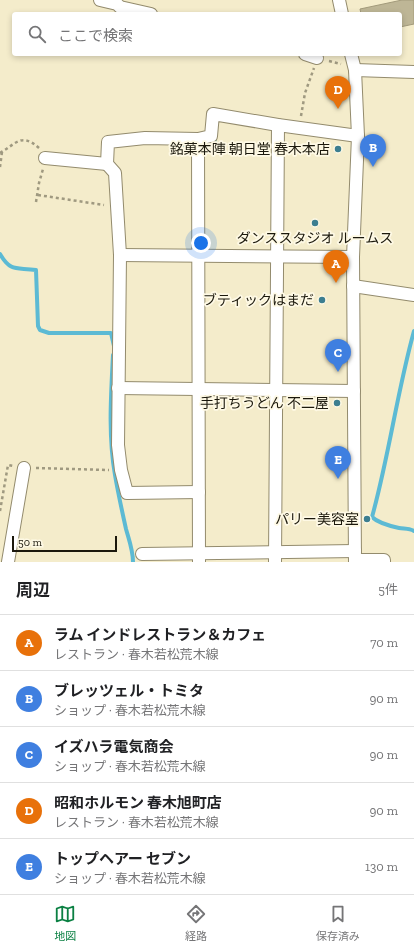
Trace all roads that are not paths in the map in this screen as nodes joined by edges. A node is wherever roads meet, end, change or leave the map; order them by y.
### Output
1 (100, 0) edge
2 (339, 0) edge
3 (142, 12) edge
4 (342, 12) edge
5 (311, 56) edge
6 (351, 56) edge
7 (317, 58) road end
8 (354, 69) junction
9 (414, 72) edge
10 (278, 125) junction
11 (358, 136) junction
12 (198, 139) junction
13 (46, 158) road end
14 (108, 164) junction
15 (120, 255) junction
16 (198, 256) junction
17 (277, 256) junction
18 (353, 257) junction
19 (354, 286) junction
20 (414, 295) edge
21 (118, 388) junction
22 (198, 389) junction
23 (276, 390) junction
24 (354, 391) junction
25 (24, 468) road end
26 (199, 492) junction
27 (142, 554) dead end
28 (276, 557) edge
29 (199, 558) edge
30 (355, 558) edge
31 (5, 559) edge
32 (384, 562) edge

1 - 3 street
2 - 4 street
5 - 7 street
6 - 8 street
8 - 9 street
8 - 11 street
10 - 11 street
10 - 12 street
10 - 17 street
11 - 18 street
12 - 14 street
12 - 16 street
13 - 14 street
14 - 15 street
15 - 16 street
15 - 21 street
16 - 17 street
16 - 22 street
17 - 18 street
17 - 23 street
18 - 19 street
19 - 20 street
19 - 24 street
21 - 22 street
21 - 26 street
22 - 23 street
22 - 26 street
23 - 24 street
23 - 28 street
24 - 30 street
25 - 31 street
26 - 29 street
27 - 29 street
28 - 29 street
28 - 30 street
30 - 32 street

